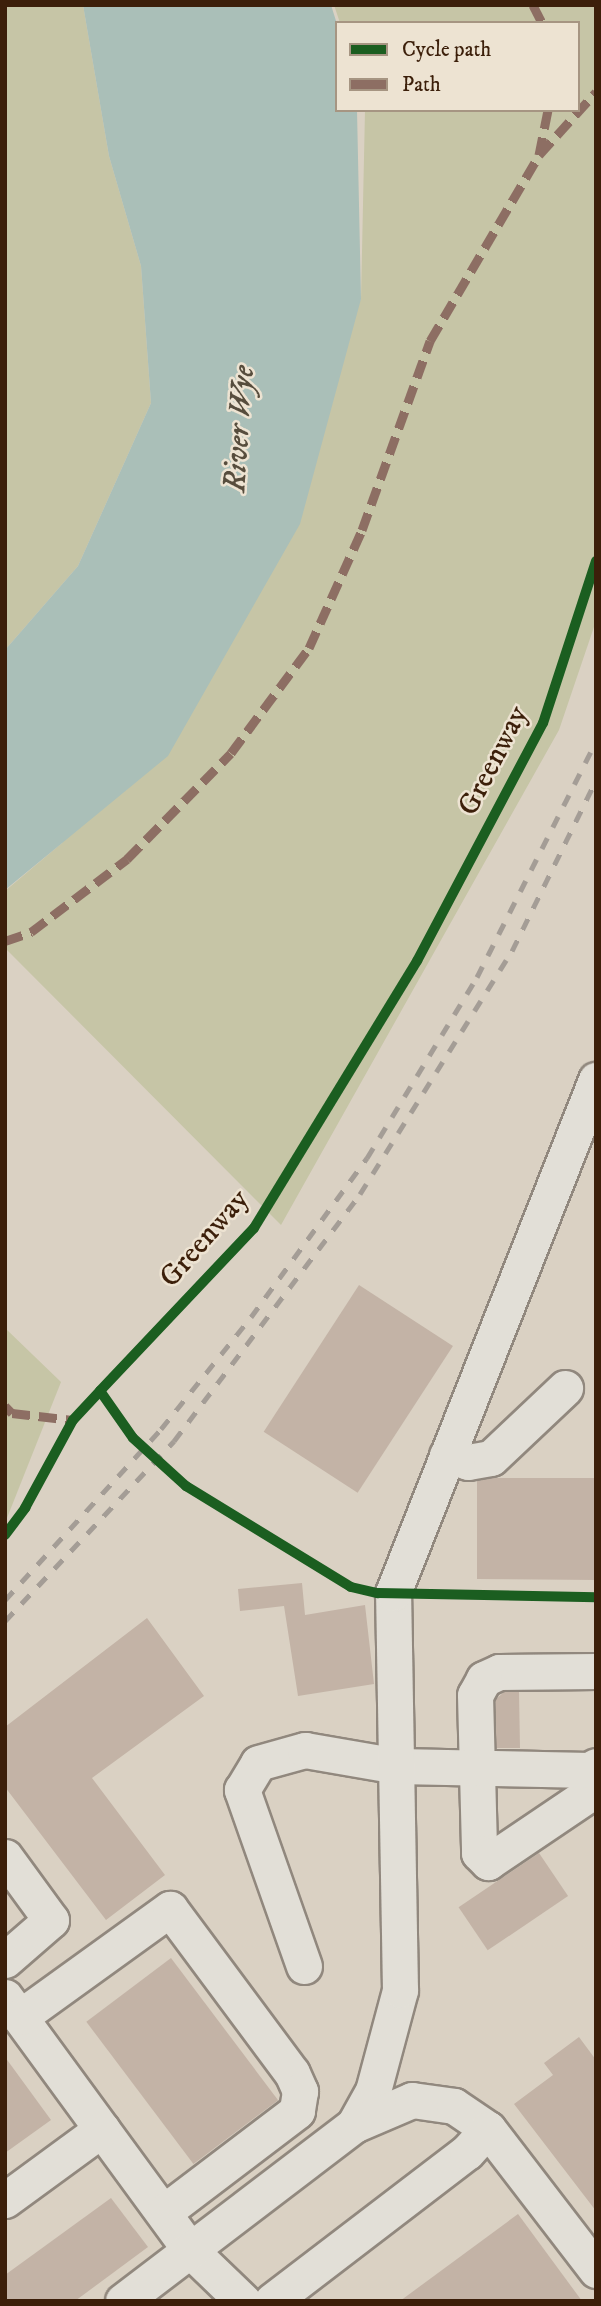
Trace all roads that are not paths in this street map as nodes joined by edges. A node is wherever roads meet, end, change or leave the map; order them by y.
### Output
1 (596, 1080) edge
2 (565, 1388) dead end
3 (447, 1455) junction
4 (596, 1671) edge
5 (398, 1766) junction
6 (478, 1768) junction
7 (593, 1768) edge
8 (5, 1857) edge
9 (5, 1960) edge
10 (304, 1966) dead end
11 (12, 2007) edge
12 (354, 2125) junction
13 (102, 2129) junction
14 (488, 2129) junction
15 (5, 2200) edge
16 (164, 2213) junction
17 (190, 2250) junction
18 (596, 2270) edge
19 (123, 2301) edge
20 (243, 2301) edge
21 (272, 2301) edge

1 - 3 lane
2 - 3 lane
3 - 5 lane
4 - 6 lane
5 - 6 lane
5 - 10 lane
5 - 12 lane
6 - 7 lane
6 - 7 lane
8 - 9 lane
11 - 13 lane
11 - 16 lane
12 - 14 lane
12 - 17 lane
13 - 15 lane
13 - 16 lane
14 - 18 lane
14 - 21 lane
16 - 17 lane
17 - 19 lane
17 - 20 lane

